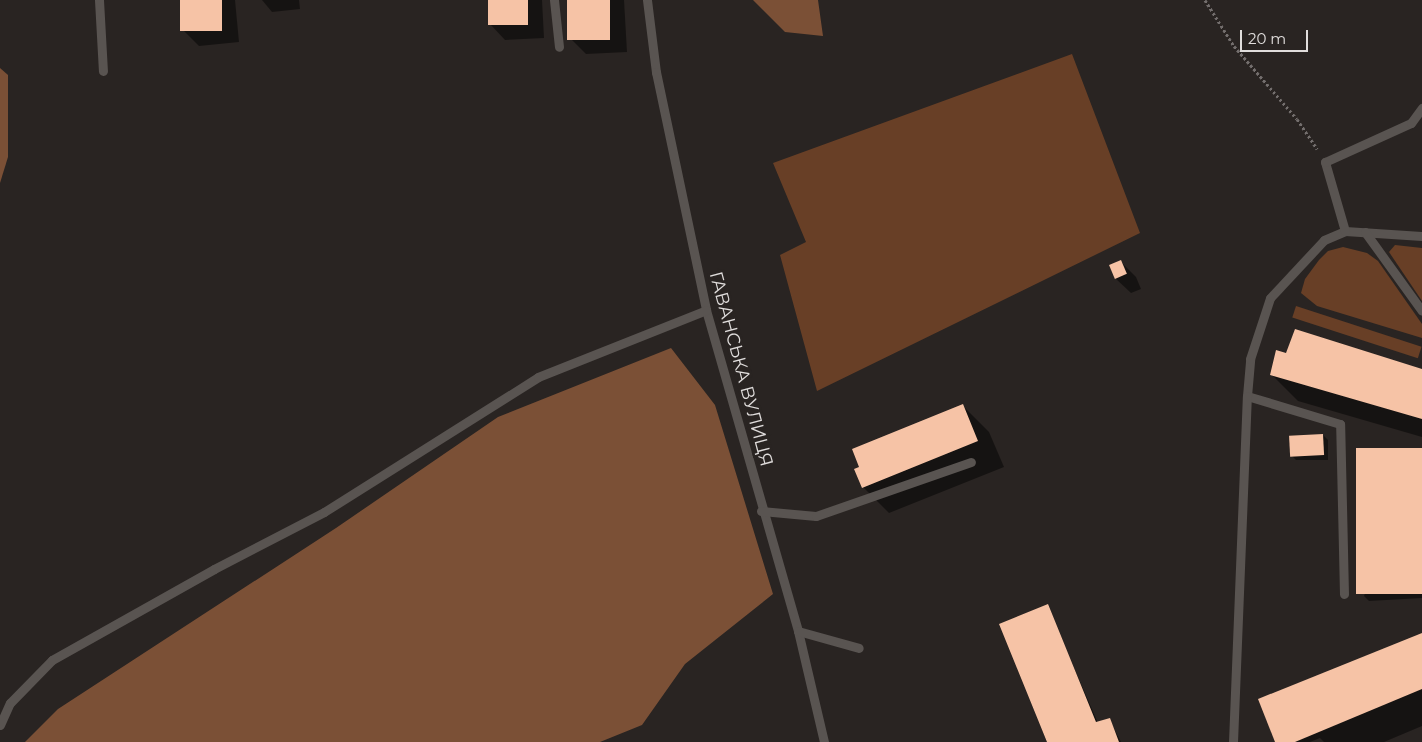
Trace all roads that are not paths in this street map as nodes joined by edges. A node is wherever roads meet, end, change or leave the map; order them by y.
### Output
1 (99, 0) edge
2 (554, 0) edge
3 (647, 0) edge
4 (559, 47) dead end
5 (103, 71) dead end
6 (1422, 108) edge
7 (1345, 230) junction
8 (1366, 232) junction
9 (1422, 236) edge
10 (706, 310) junction
11 (1422, 311) edge
12 (1247, 396) junction
13 (971, 462) dead end
14 (761, 511) junction
15 (1344, 594) dead end
16 (798, 631) junction
17 (860, 648) dead end
18 (0, 725) edge
19 (824, 742) edge
20 (1233, 742) edge

1 - 5 lane
2 - 4 lane
3 - 10 lane, ГАВАНСЬКА ВУЛИЦЯ
6 - 7 lane
7 - 8 lane
7 - 12 lane
8 - 9 lane
8 - 11 lane
10 - 14 lane, ГАВАНСЬКА ВУЛИЦЯ
10 - 18 lane
12 - 15 lane
12 - 20 lane
13 - 14 lane
14 - 16 lane, ГАВАНСЬКА ВУЛИЦЯ
16 - 17 lane
16 - 19 lane, ГАВАНСЬКА ВУЛИЦЯ

